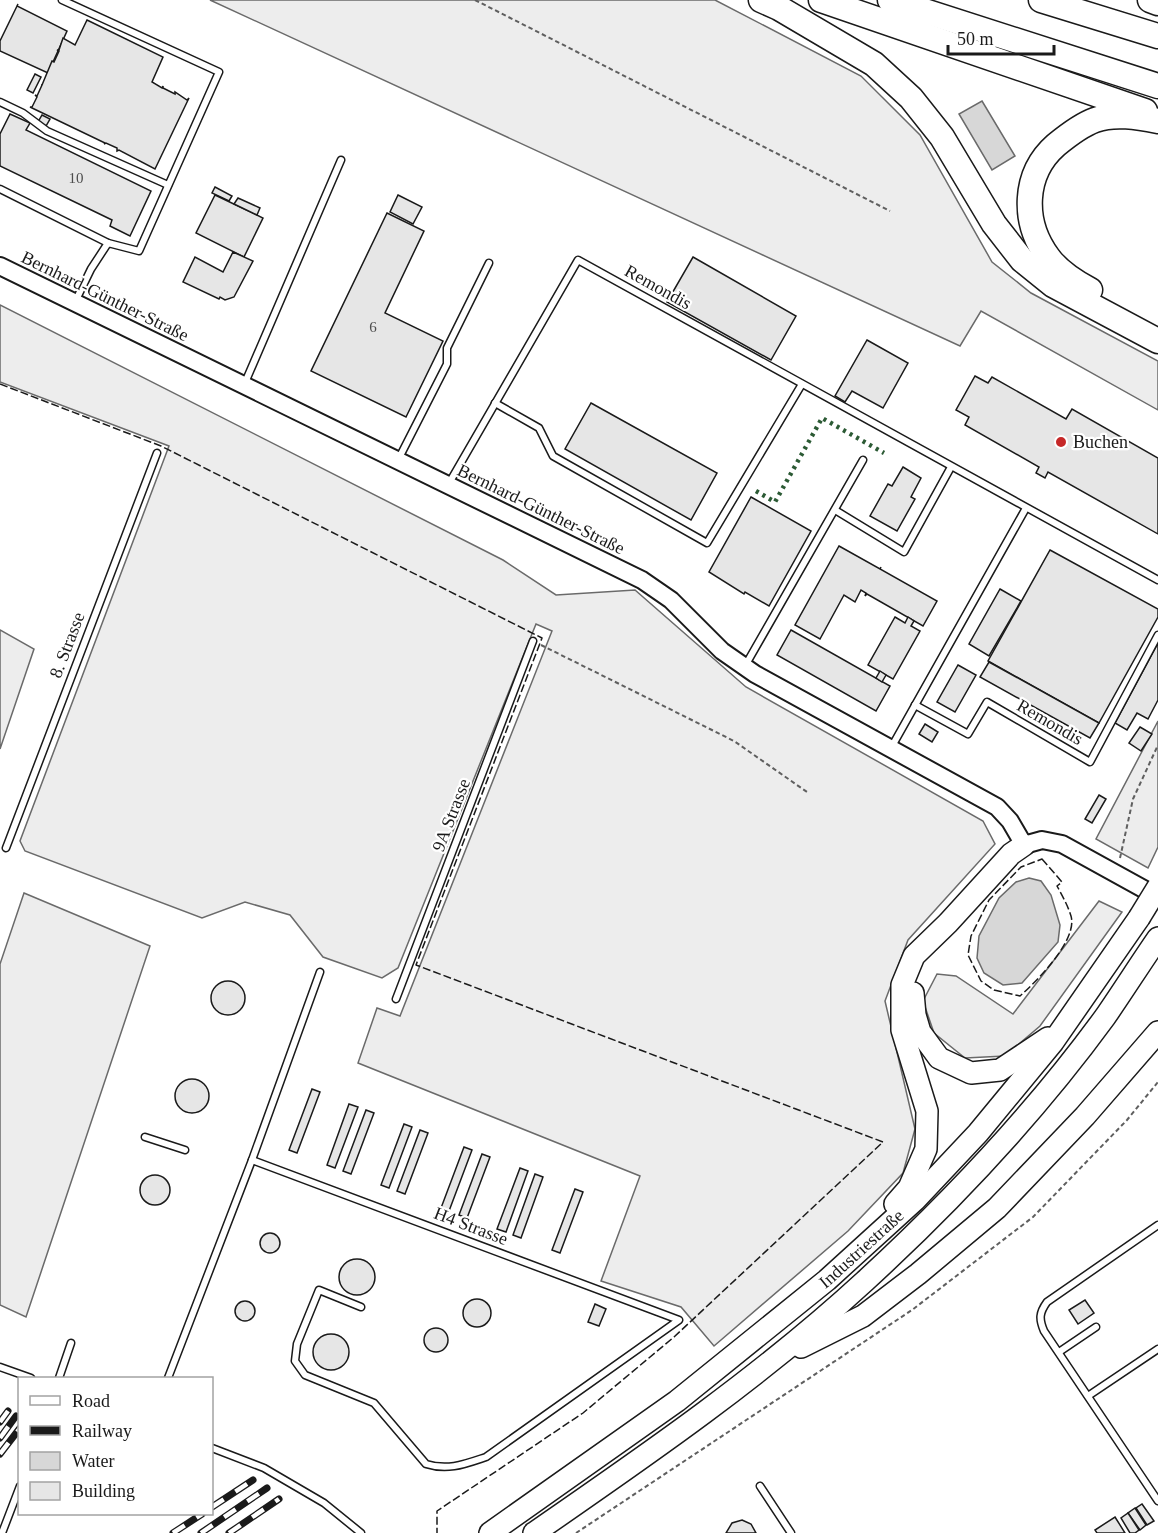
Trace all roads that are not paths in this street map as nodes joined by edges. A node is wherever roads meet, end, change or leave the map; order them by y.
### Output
1 (62, 0) edge
2 (761, 0) edge
3 (821, 0) edge
4 (890, 0) edge
5 (1041, 0) edge
6 (1150, 0) edge
7 (1158, 3) edge
8 (1158, 36) edge
9 (1158, 86) edge
10 (0, 102) edge
11 (1158, 116) edge
12 (1158, 121) edge
13 (341, 160) dead end
14 (168, 185) junction
15 (0, 189) edge
16 (108, 243) junction
17 (489, 263) dead end
18 (0, 266) edge
19 (75, 303) junction
20 (1158, 324) edge
21 (1158, 341) edge
22 (802, 384) junction
23 (244, 386) junction
24 (495, 403) junction
25 (157, 453) dead end
26 (863, 460) dead end
27 (398, 461) junction
28 (951, 467) junction
29 (448, 485) junction
30 (1026, 508) junction
31 (835, 510) junction
32 (1158, 580) edge
33 (1158, 635) edge
34 (533, 641) road end
35 (745, 667) junction
36 (915, 705) junction
37 (891, 749) junction
38 (1024, 845) junction
39 (6, 849) dead end
40 (1158, 887) edge
41 (1158, 897) edge
42 (948, 923) junction
43 (1158, 938) edge
44 (320, 972) dead end
45 (396, 999) dead end
46 (1064, 1027) junction
47 (1158, 1032) edge
48 (145, 1137) dead end
49 (185, 1150) dead end
50 (252, 1160) junction
51 (1158, 1226) edge
52 (827, 1280) junction
53 (361, 1307) dead end
54 (1096, 1327) dead end
55 (71, 1343) dead end
56 (1158, 1349) edge
57 (1059, 1352) junction
58 (770, 1361) junction
59 (0, 1366) edge
60 (28, 1377) edge
61 (59, 1377) edge
62 (168, 1377) edge
63 (1088, 1396) junction
64 (213, 1448) edge
65 (760, 1486) dead end
66 (18, 1491) edge
67 (1158, 1501) edge
68 (2, 1533) edge
69 (361, 1533) edge
70 (490, 1533) edge
71 (534, 1533) edge
72 (791, 1533) edge

1 - 14 lane
2 - 21 highway
3 - 11 highway
4 - 9 highway
5 - 8 highway
6 - 7 highway
10 - 14 lane
12 - 20 highway
13 - 23 lane
14 - 16 lane
15 - 16 lane
16 - 19 lane
17 - 27 lane
18 - 19 street, Bernhard-Günther-Straße
19 - 23 street, Bernhard-Günther-Straße
22 - 24 lane, Remondis
22 - 24 lane
22 - 28 lane, Remondis
23 - 27 street, Bernhard-Günther-Straße
24 - 29 lane, Remondis
25 - 39 lane, 8. Strasse
26 - 31 lane
27 - 29 street, Bernhard-Günther-Straße
28 - 30 lane, Remondis
28 - 31 lane
29 - 35 street, Bernhard-Günther-Straße
30 - 32 lane, Remondis
30 - 36 lane
31 - 35 lane
33 - 36 lane, Remondis
34 - 45 lane, 9A Strasse
35 - 37 street, Bernhard-Günther-Straße
36 - 37 lane
37 - 38 street, Bernhard-Günther-Straße
38 - 41 street
38 - 42 highway
40 - 46 highway, Industriestraße, bridge
42 - 46 highway
42 - 52 highway
43 - 58 highway, Industriestraße
44 - 50 lane
46 - 52 highway, Industriestraße
47 - 58 highway
48 - 49 lane
50 - 53 lane, H4 Strasse
50 - 62 lane
51 - 57 lane
52 - 70 highway, Industriestraße
54 - 57 lane
55 - 61 lane
56 - 63 lane
57 - 63 lane
58 - 71 highway, Industriestraße
59 - 60 lane
63 - 67 lane
64 - 69 lane
65 - 72 lane
66 - 68 lane

